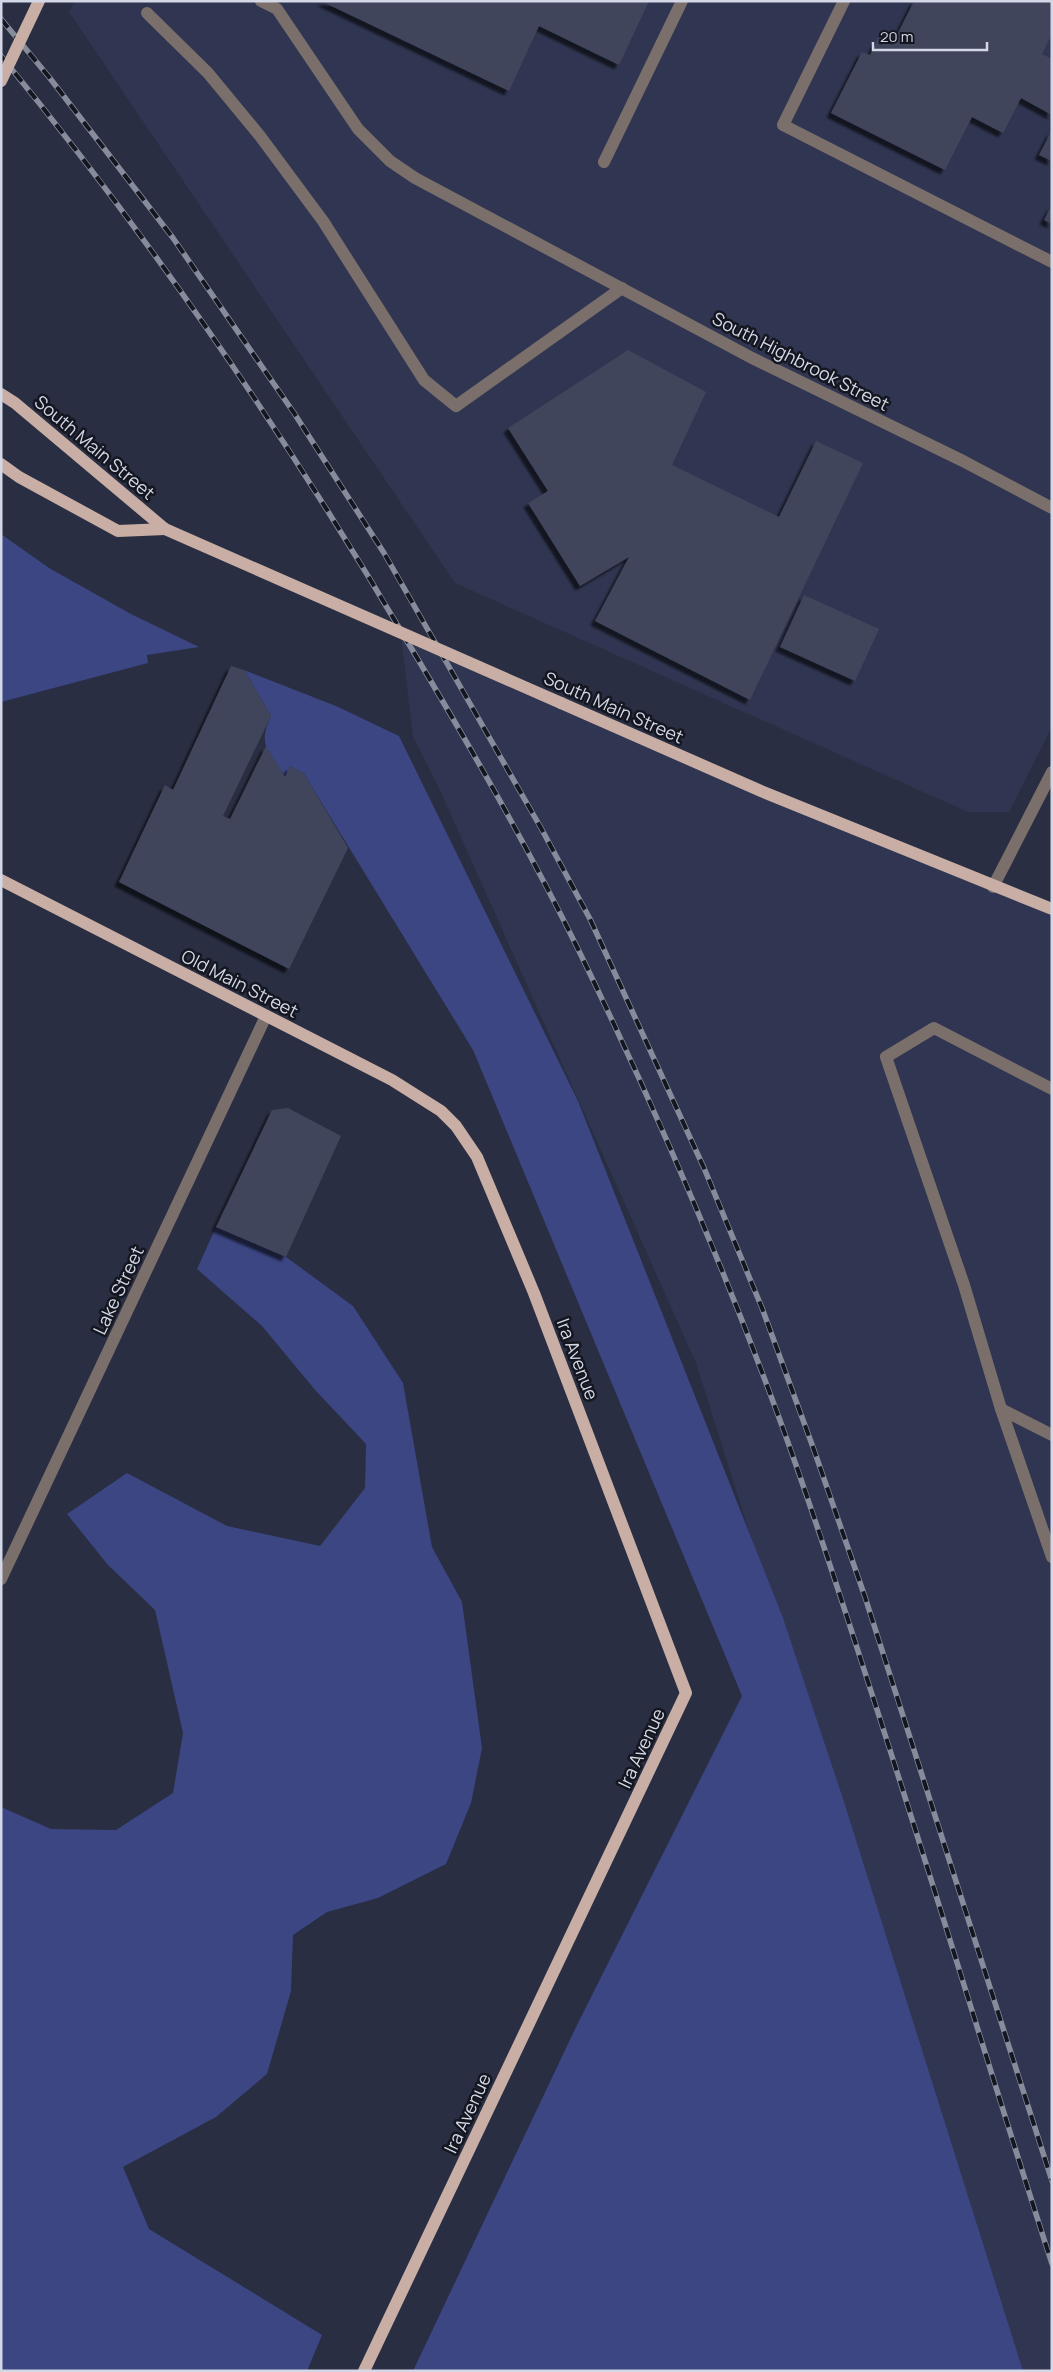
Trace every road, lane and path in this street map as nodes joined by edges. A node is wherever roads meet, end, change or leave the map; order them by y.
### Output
1 (39, 1) edge
2 (261, 1) edge
3 (682, 1) edge
4 (844, 1) edge
5 (147, 13) dead end
6 (1, 81) edge
7 (604, 162) dead end
8 (1052, 262) edge
9 (622, 288) junction
10 (1, 394) edge
11 (1, 464) edge
12 (1052, 508) edge
13 (165, 529) junction
14 (1052, 772) edge
15 (1, 880) edge
16 (993, 886) junction
17 (1052, 910) edge
18 (266, 1016) junction
19 (1052, 1089) edge
20 (456, 1126) joint
21 (1001, 1410) junction
22 (1052, 1436) edge
23 (1052, 1557) edge
24 (1, 1579) edge
25 (364, 2371) edge

1 - 6 main road, bridge
2 - 9 street, South Highbrook Street
3 - 7 street
4 - 8 street
5 - 9 street
9 - 12 street, South Highbrook Street
10 - 13 main road, South Main Street
11 - 13 main road, South Main Street
13 - 16 main road, South Main Street, bridge
14 - 16 street
15 - 18 main road, Old Main Street
16 - 17 main road, South Main Street
18 - 20 main road, Old Main Street
18 - 24 street, Lake Street
19 - 21 street
20 - 25 main road, Ira Avenue
21 - 22 street
21 - 23 street

